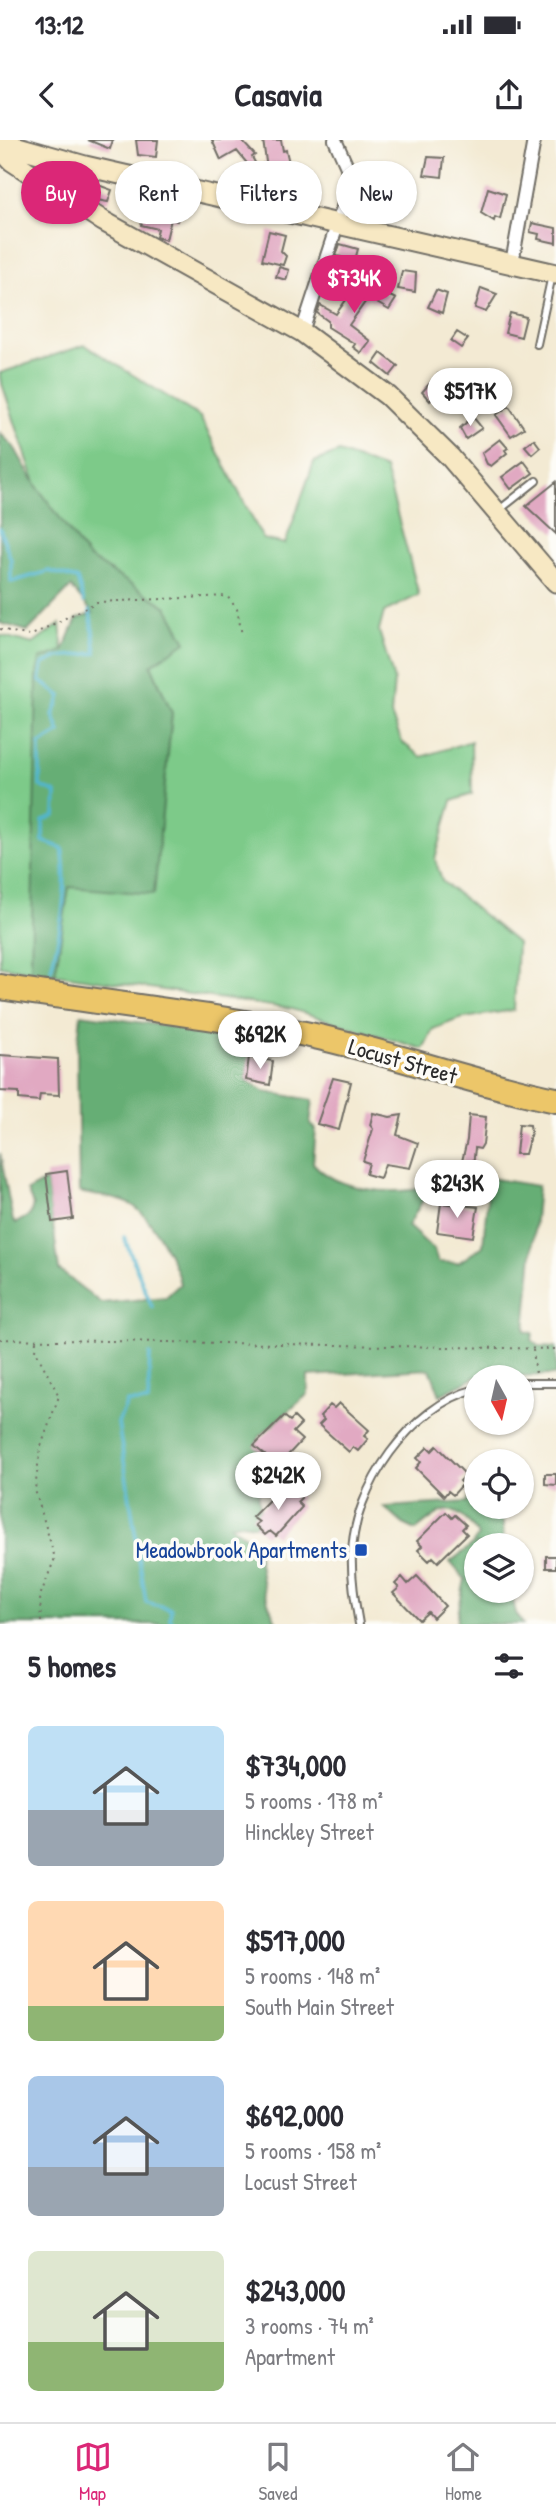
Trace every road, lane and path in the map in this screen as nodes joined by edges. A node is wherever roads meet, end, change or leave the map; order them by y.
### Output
1 (335, 140) edge
2 (534, 140) edge
3 (0, 142) edge
4 (0, 148) edge
5 (342, 161) edge
6 (336, 222) edge
7 (337, 224) edge
8 (346, 224) edge
9 (512, 263) junction
10 (554, 274) edge
11 (302, 332) junction
12 (537, 344) dead end
13 (536, 481) dead end
14 (497, 512) junction
15 (554, 576) edge
16 (0, 629) edge
17 (242, 635) dead end
18 (0, 987) edge
19 (556, 1100) edge
20 (0, 1339) edge
21 (36, 1340) junction
22 (533, 1349) junction
23 (556, 1349) edge
24 (536, 1383) joint
25 (556, 1383) edge
26 (464, 1392) edge
27 (41, 1624) edge
28 (359, 1624) edge

1 - 5 street
2 - 9 street
3 - 6 main road
4 - 11 main road
7 - 11 street
8 - 9 main road
9 - 10 main road
10 - 12 lane
11 - 14 main road
13 - 14 lane
14 - 15 main road
16 - 17 path
18 - 19 highway, Locust Street
20 - 21 path
21 - 22 path
21 - 27 path
22 - 23 path
22 - 24 path
24 - 25 lane
26 - 28 lane

